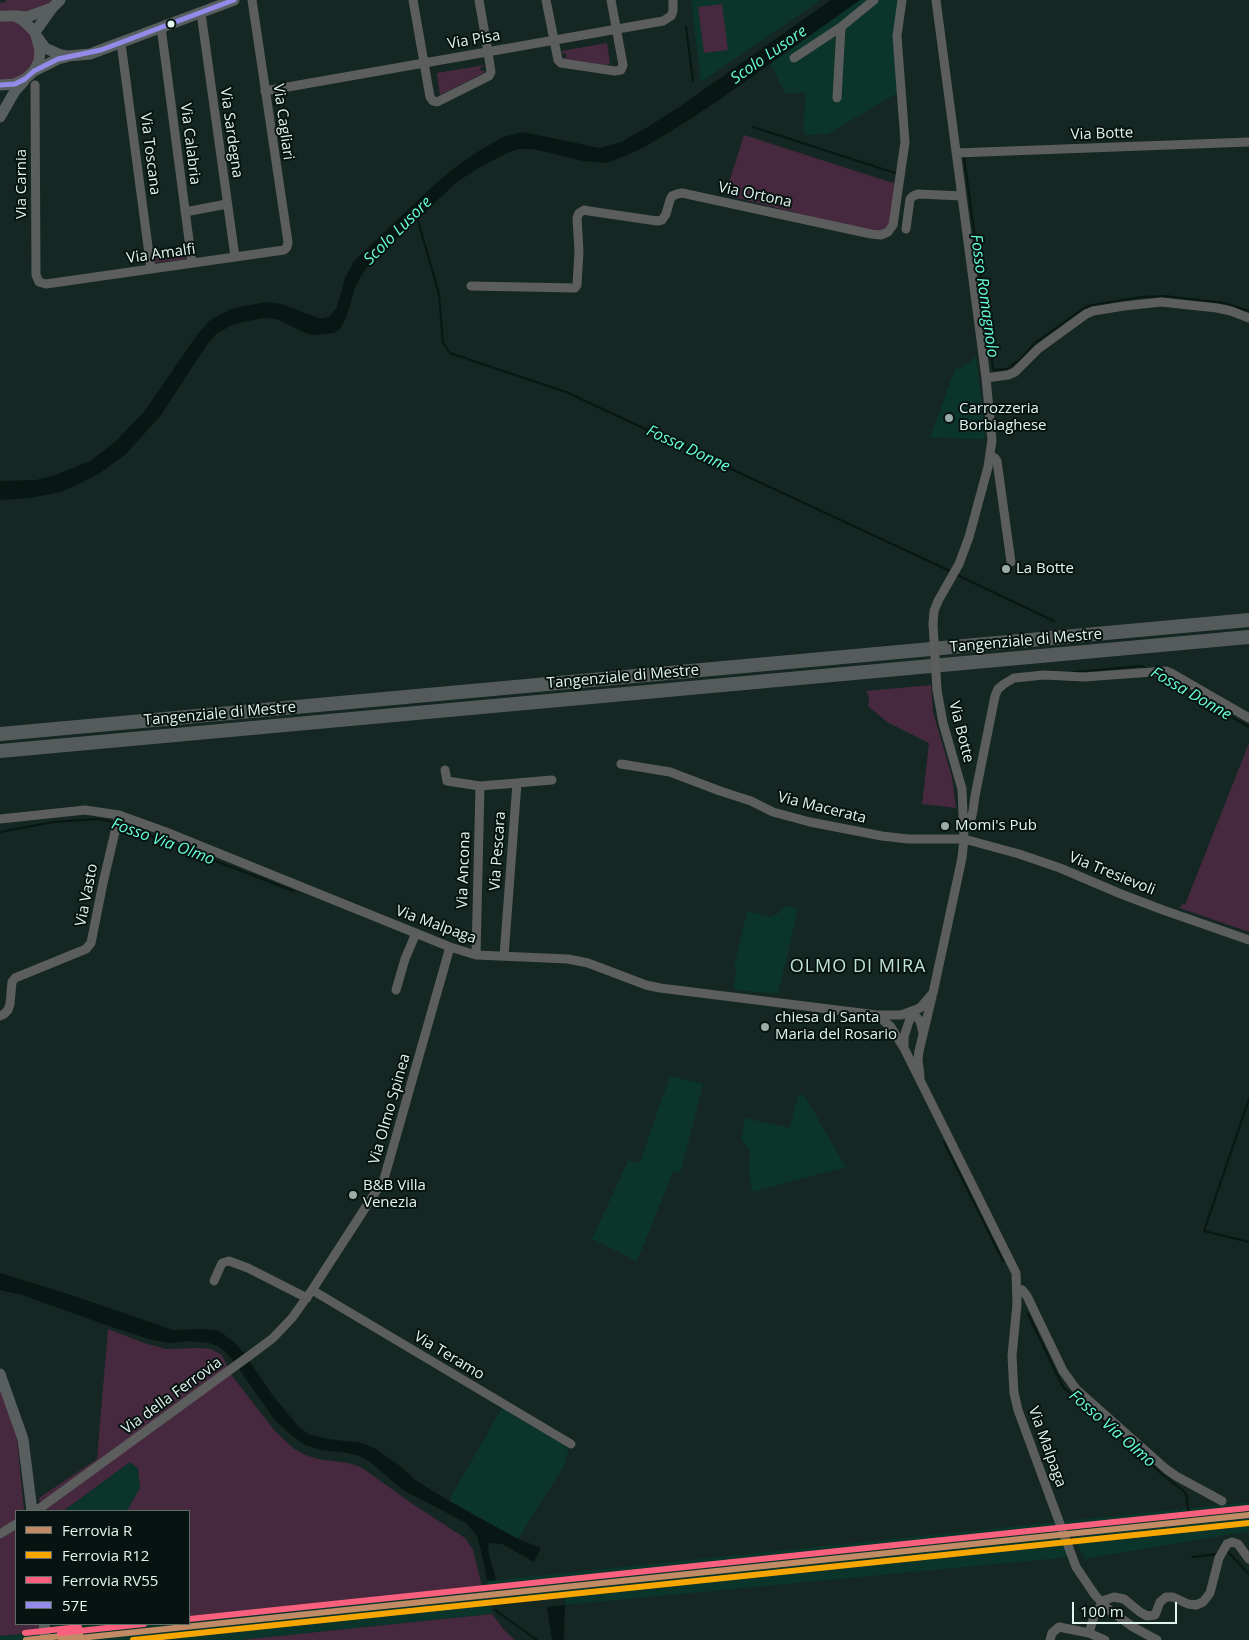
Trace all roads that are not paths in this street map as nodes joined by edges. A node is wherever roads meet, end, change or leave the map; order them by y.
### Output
1 (234, 0) edge
2 (252, 0) edge
3 (413, 0) edge
4 (479, 0) edge
5 (546, 0) edge
6 (612, 0) edge
7 (673, 0) edge
8 (874, 0) edge
9 (902, 0) edge
10 (936, 0) edge
11 (56, 4) edge
12 (201, 13) junction
13 (0, 16) edge
14 (14, 16) junction
15 (161, 27) junction
16 (841, 27) junction
17 (617, 29) junction
18 (37, 36) junction
19 (554, 40) junction
20 (121, 43) junction
21 (488, 52) junction
22 (68, 56) junction
23 (794, 58) dead end
24 (424, 63) junction
25 (31, 79) junction
26 (0, 85) edge
27 (265, 91) junction
28 (837, 98) dead end
29 (0, 117) edge
30 (1249, 142) edge
31 (956, 153) junction
32 (962, 196) junction
33 (227, 204) junction
34 (185, 212) junction
35 (906, 229) dead end
36 (287, 247) joint
37 (235, 257) junction
38 (192, 263) junction
39 (151, 269) junction
40 (39, 282) joint
41 (471, 286) dead end
42 (1249, 318) edge
43 (986, 378) junction
44 (990, 456) junction
45 (1011, 562) dead end
46 (1249, 620) edge
47 (1249, 637) edge
48 (1249, 718) edge
49 (0, 734) edge
50 (0, 750) edge
51 (620, 764) dead end
52 (445, 770) dead end
53 (552, 780) dead end
54 (517, 784) junction
55 (480, 786) junction
56 (0, 819) edge
57 (117, 820) junction
58 (964, 823) junction
59 (964, 839) junction
60 (416, 933) junction
61 (1249, 940) edge
62 (450, 947) junction
63 (476, 955) junction
64 (504, 956) junction
65 (396, 990) dead end
66 (933, 993) junction
67 (912, 1012) junction
68 (877, 1014) junction
69 (0, 1016) edge
70 (923, 1034) junction
71 (905, 1050) junction
72 (921, 1082) junction
73 (214, 1281) dead end
74 (1018, 1289) junction
75 (310, 1294) junction
76 (0, 1374) edge
77 (571, 1444) dead end
78 (1222, 1501) dead end
79 (32, 1510) edge
80 (38, 1510) edge
81 (15, 1525) edge
82 (0, 1534) edge
83 (1249, 1559) edge
84 (44, 1625) edge
85 (1088, 1633) junction
86 (46, 1640) edge
87 (1050, 1640) edge
88 (1105, 1640) edge
89 (1157, 1640) edge

1 - 12 main road
2 - 27 street, Via Cagliari
3 - 24 street
4 - 21 street
5 - 19 street
6 - 17 street
7 - 17 street, Via Pisa
8 - 16 street
9 - 41 street, Via Ortona
10 - 31 street, Via Botte
11 - 14 main road
11 - 18 main road
12 - 15 main road
12 - 33 street, Via Sardegna
13 - 14 main road
14 - 18 main road
15 - 20 main road
15 - 34 street, Via Calabria
16 - 23 street
16 - 28 street
17 - 19 street, Via Pisa
17 - 19 street
18 - 22 main road
18 - 25 main road
19 - 21 street, Via Pisa
20 - 22 main road
20 - 39 street, Via Toscana
21 - 24 street, Via Pisa
21 - 24 street
22 - 25 main road
24 - 27 street, Via Pisa
25 - 26 main road
25 - 29 main road
25 - 40 street, Via Carnia
27 - 36 street, Via Cagliari
30 - 31 street, Via Botte
31 - 32 street, Via Botte
32 - 35 street
32 - 43 street, Via Botte
33 - 34 street
33 - 37 street, Via Sardegna
34 - 38 street, Via Calabria
36 - 37 street, Via Amalfi
37 - 38 street, Via Amalfi
38 - 39 street, Via Amalfi
39 - 40 street, Via Amalfi
42 - 43 street
43 - 44 street, Via Botte
44 - 45 street, Via Botte
44 - 58 street, Via Botte, bridge
46 - 49 highway, Tangenziale di Mestre
47 - 50 highway, Tangenziale di Mestre
48 - 58 street
51 - 59 street, Via Macerata
52 - 55 street
53 - 54 street
54 - 55 street
54 - 64 street, Via Pescara
55 - 63 street, Via Ancona
56 - 57 street, Via Malpaga
57 - 60 street, Via Malpaga
57 - 69 street, Via Vasto
58 - 59 street, Via Botte
59 - 61 street, Via Tresievoli
59 - 66 street, Via Botte
60 - 62 street, Via Malpaga
60 - 65 street
62 - 63 street, Via Malpaga
62 - 75 street, Via Olmo Spinea
63 - 64 street, Via Malpaga
64 - 68 street, Via Malpaga
66 - 67 street
66 - 70 street, Via Malpaga
67 - 68 street, Via Malpaga
67 - 70 street
67 - 71 street
68 - 71 street, Via Malpaga
70 - 72 street, Via Malpaga
71 - 72 street, Via Malpaga
72 - 74 street, Via Malpaga
73 - 75 street, Via Teramo
74 - 78 street, Via Malpaga
74 - 89 street, Via Malpaga, bridge
75 - 77 street, Via Teramo
75 - 80 street, Via della Ferrovia
76 - 79 main road
81 - 82 street
83 - 85 street
84 - 86 main road
85 - 87 street
85 - 88 street

